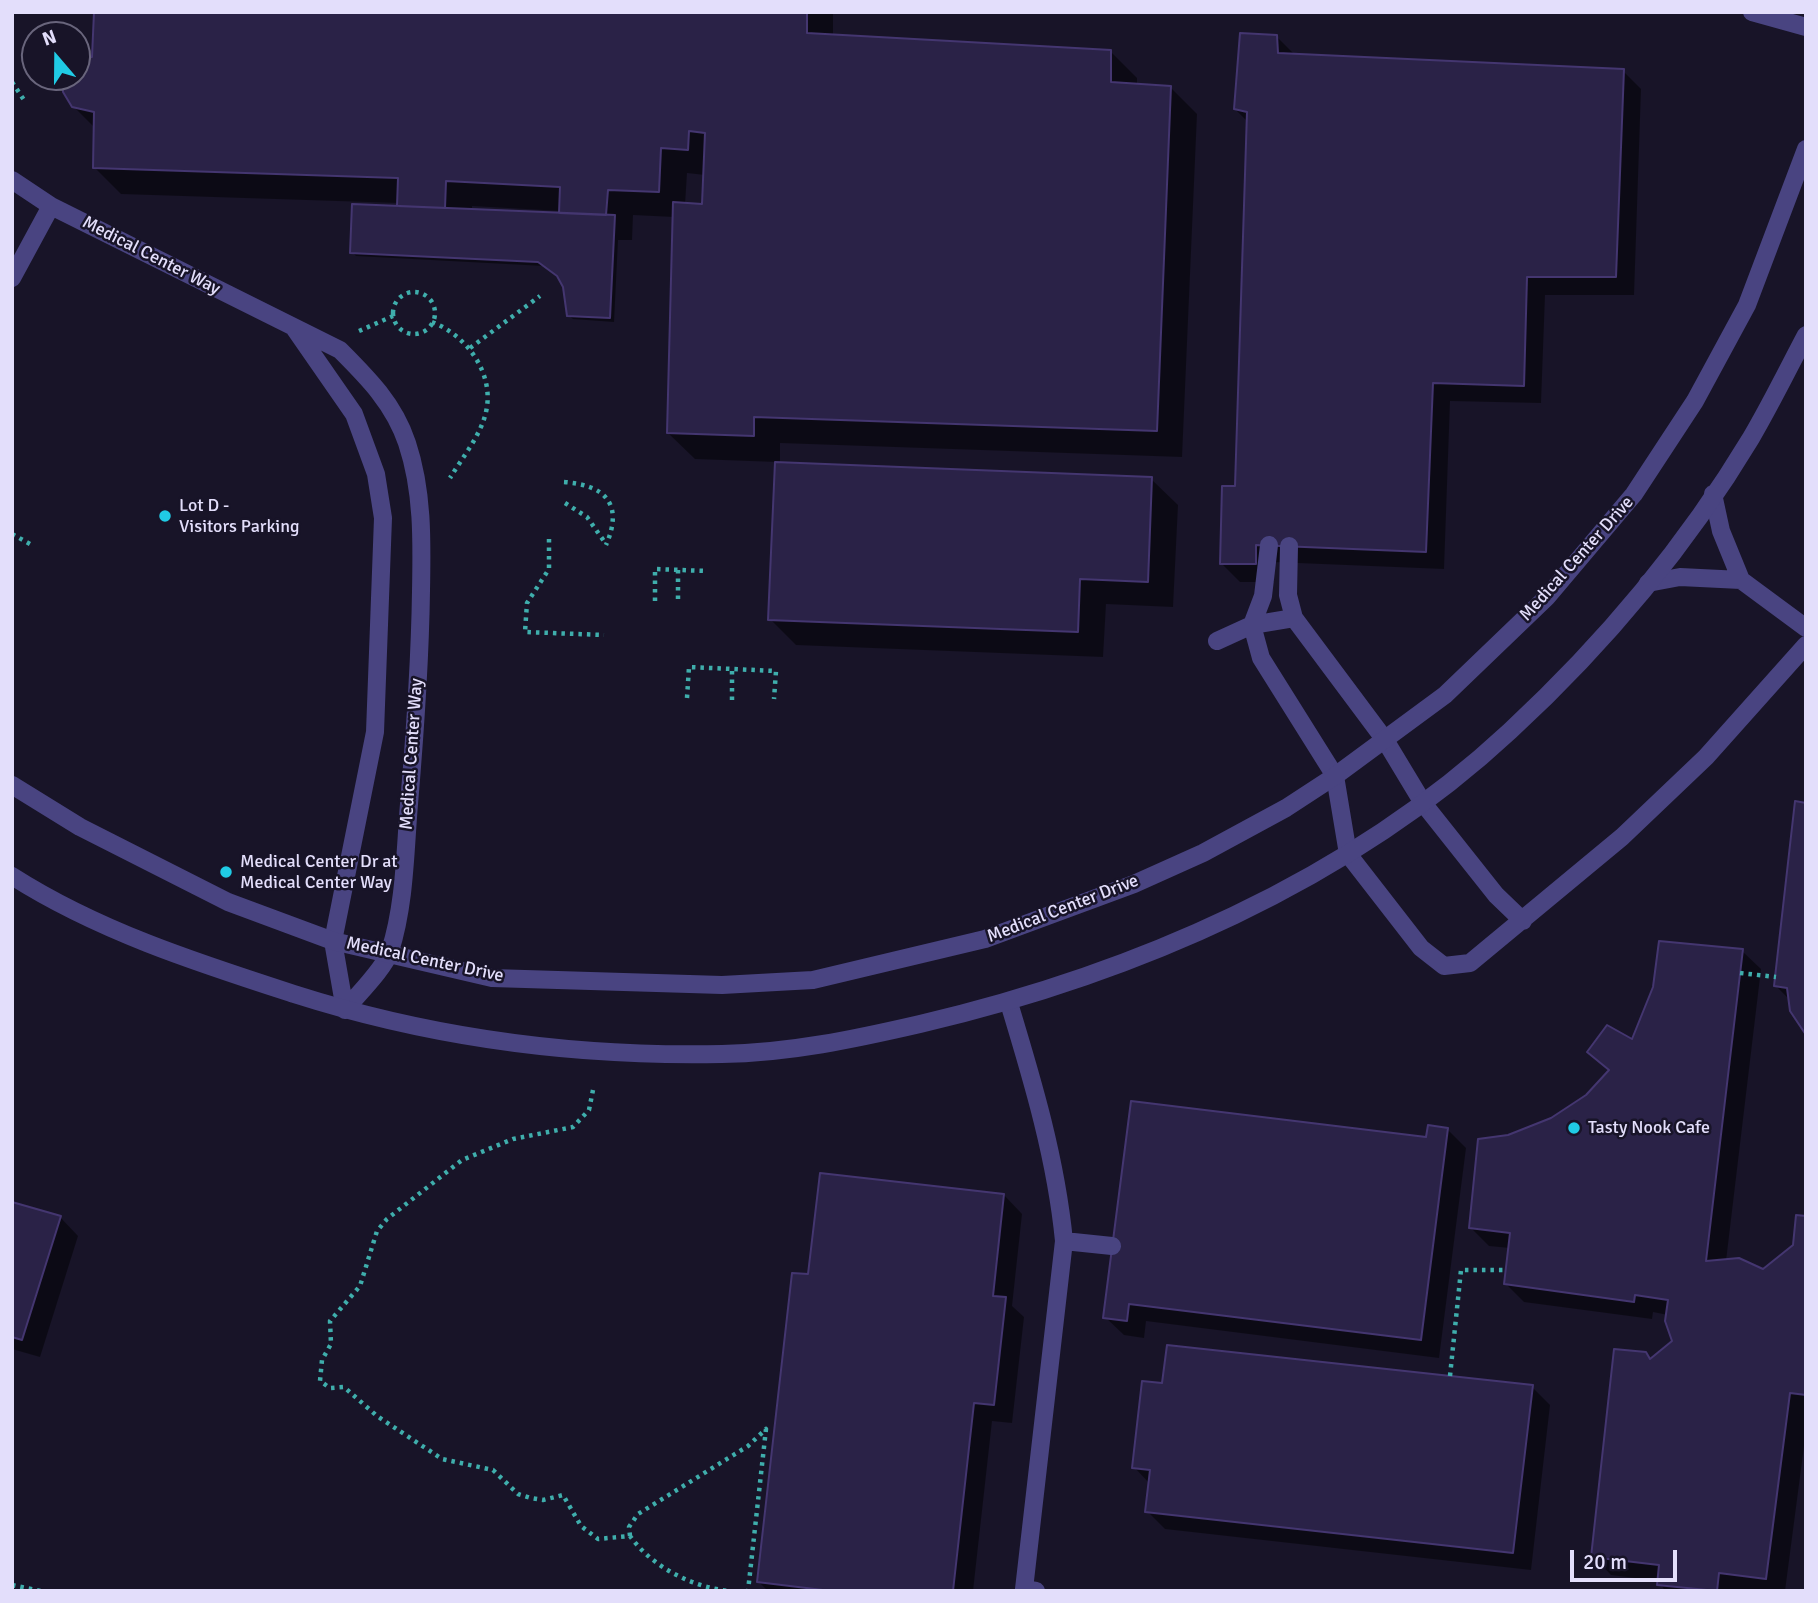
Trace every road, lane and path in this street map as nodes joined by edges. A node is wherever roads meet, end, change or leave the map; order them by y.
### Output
1 (1752, 12) edge
2 (1806, 27) edge
3 (12, 82) edge
4 (24, 100) dead end
5 (1806, 149) edge
6 (12, 180) edge
7 (51, 206) junction
8 (12, 278) edge
9 (540, 296) dead end
10 (393, 316) junction
11 (432, 322) junction
12 (293, 326) junction
13 (359, 331) dead end
14 (1806, 335) edge
15 (470, 348) junction
16 (450, 478) dead end
17 (564, 482) dead end
18 (1713, 494) junction
19 (565, 503) dead end
20 (12, 534) edge
21 (549, 539) dead end
22 (30, 544) dead end
23 (1269, 545) dead end
24 (1289, 546) dead end
25 (678, 570) junction
26 (707, 571) dead end
27 (1741, 580) junction
28 (1648, 583) junction
29 (655, 601) dead end
30 (678, 603) dead end
31 (1294, 618) junction
32 (1252, 625) junction
33 (1806, 628) edge
34 (604, 635) dead end
35 (1217, 641) dead end
36 (1806, 645) edge
37 (732, 669) junction
38 (687, 698) dead end
39 (774, 699) dead end
40 (732, 700) dead end
41 (1385, 740) junction
42 (1335, 776) junction
43 (12, 785) edge
44 (1423, 803) junction
45 (1348, 854) junction
46 (12, 876) edge
47 (1524, 921) junction
48 (333, 941) junction
49 (390, 955) junction
50 (1740, 974) dead end
51 (1776, 977) dead end
52 (1009, 1003) junction
53 (345, 1010) junction
54 (593, 1090) dead end
55 (1064, 1241) junction
56 (1112, 1246) dead end
57 (1505, 1270) dead end
58 (1450, 1376) dead end
59 (630, 1536) junction
60 (12, 1585) edge
61 (41, 1591) edge
62 (729, 1591) edge
63 (748, 1591) edge
64 (1036, 1591) edge

1 - 2 street
3 - 4 path
5 - 41 street, Medical Center Drive
6 - 7 street, Medical Center Way
7 - 8 street
7 - 12 street, Medical Center Way
9 - 15 path
10 - 11 path
10 - 11 path
10 - 13 path
11 - 15 path
12 - 48 street, Medical Center Way
12 - 49 street, Medical Center Way
14 - 18 street
15 - 16 path
17 - 19 path
18 - 27 street
18 - 28 street
20 - 22 path
21 - 34 path
23 - 32 street
24 - 31 street
25 - 26 path
25 - 29 path
25 - 30 path
27 - 28 street
27 - 33 street
28 - 44 street
31 - 32 street
31 - 41 street
32 - 35 street
32 - 42 street
36 - 47 street
37 - 38 path
37 - 39 path
37 - 40 path
41 - 42 street, Medical Center Drive
41 - 44 street
42 - 45 street
42 - 49 street, Medical Center Drive
43 - 48 street, Medical Center Drive
44 - 45 street
44 - 47 street
45 - 47 street
45 - 52 street
46 - 53 street
48 - 49 street, Medical Center Drive
48 - 53 street, Medical Center Way
49 - 53 street, Medical Center Way
50 - 51 path
52 - 53 street
52 - 55 street
54 - 59 path
55 - 56 street
55 - 64 street
57 - 58 path
59 - 62 path
59 - 63 path
60 - 61 path

